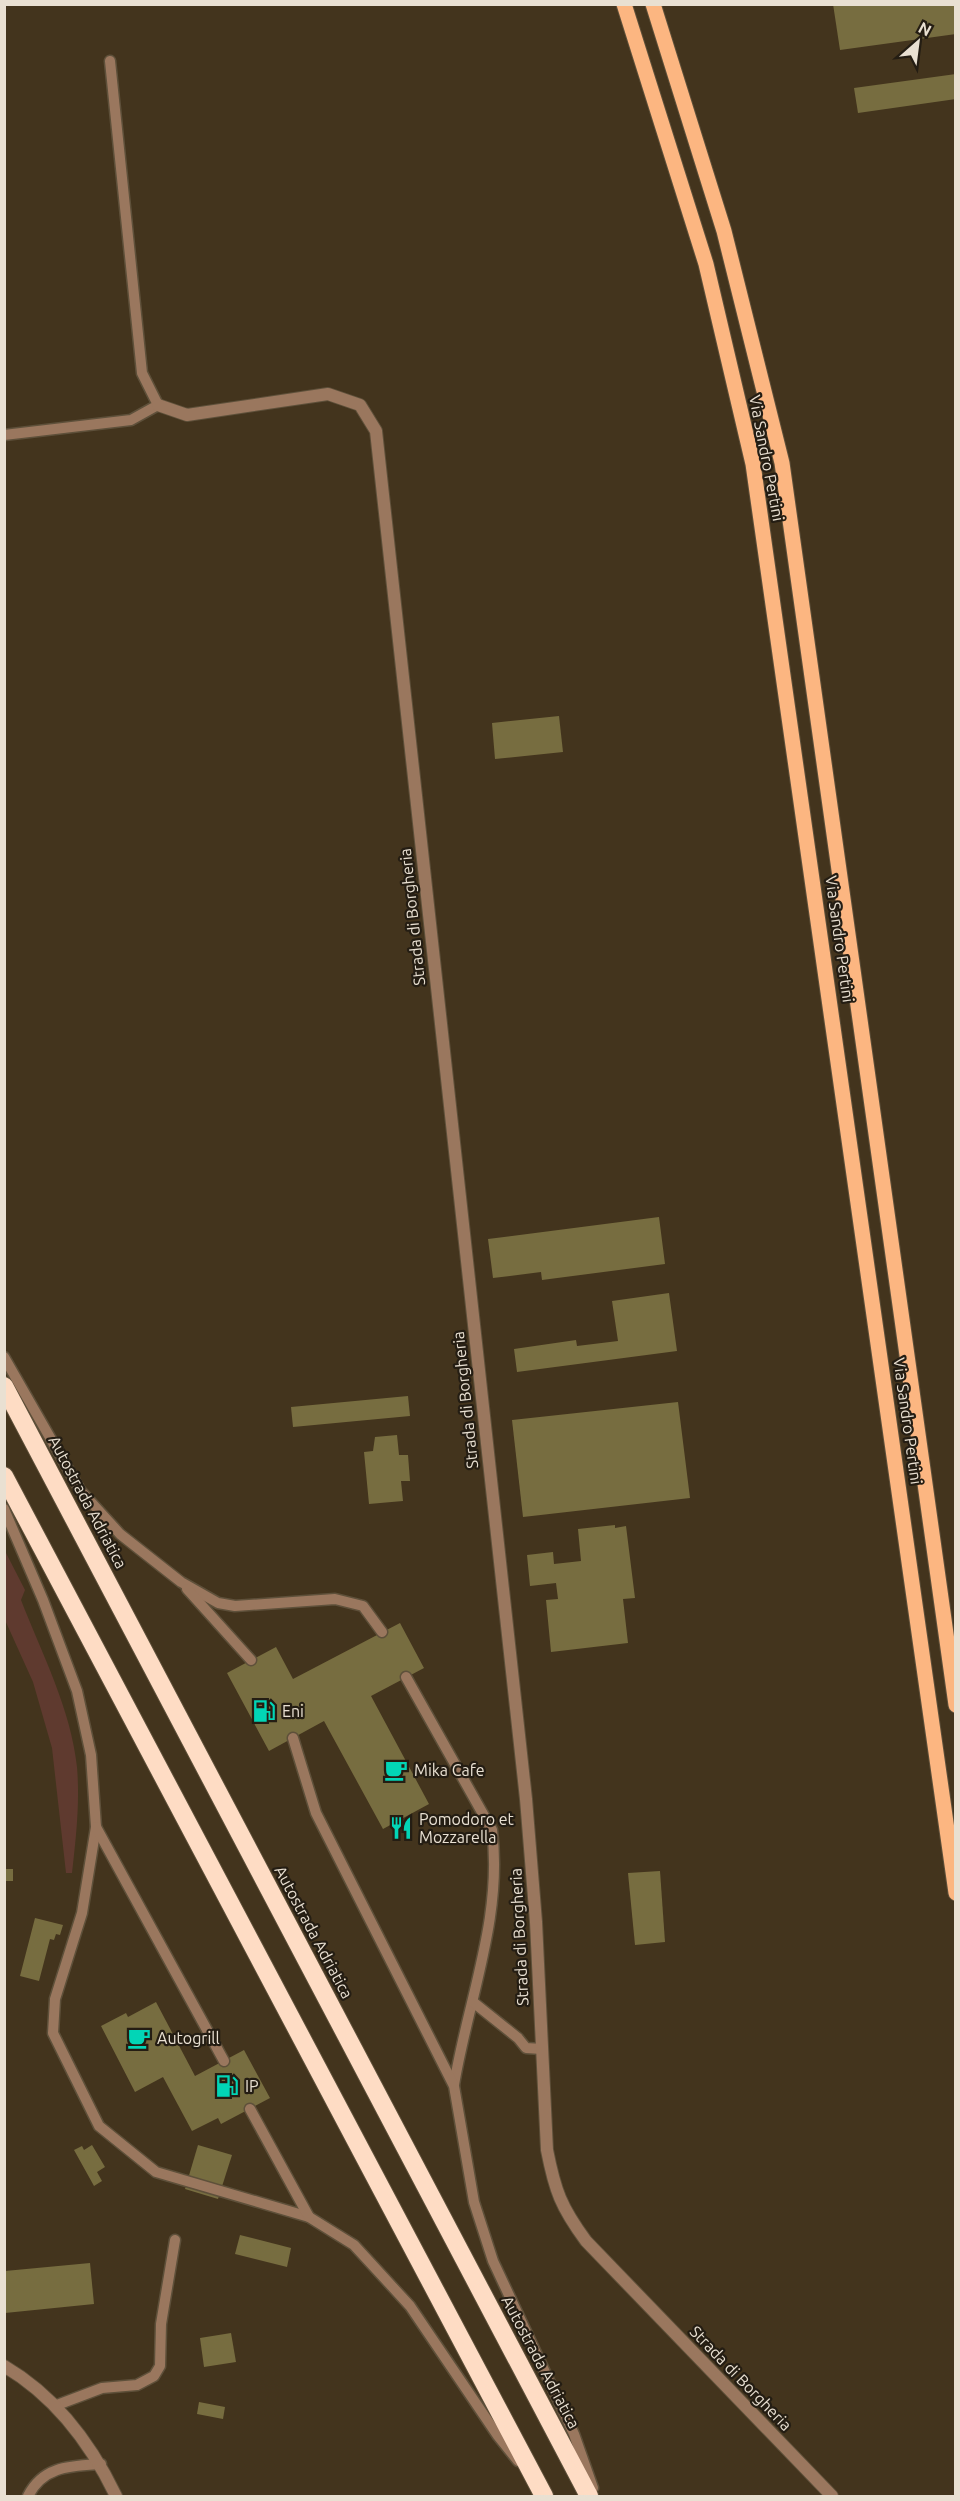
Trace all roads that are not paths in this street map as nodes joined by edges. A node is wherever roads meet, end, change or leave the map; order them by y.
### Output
1 (624, 4) edge
2 (653, 4) edge
3 (110, 61) dead end
4 (158, 405) junction
5 (4, 435) edge
6 (4, 1357) edge
7 (4, 1386) edge
8 (4, 1476) edge
9 (4, 1509) edge
10 (181, 1582) junction
11 (381, 1632) dead end
12 (251, 1660) dead end
13 (406, 1677) dead end
14 (956, 1705) edge
15 (293, 1738) dead end
16 (96, 1827) junction
17 (956, 1893) edge
18 (473, 2002) junction
19 (542, 2049) junction
20 (224, 2061) dead end
21 (454, 2086) junction
22 (250, 2109) dead end
23 (309, 2217) junction
24 (176, 2240) dead end
25 (4, 2366) edge
26 (57, 2405) junction
27 (100, 2464) junction
28 (540, 2490) edge
29 (27, 2496) edge
30 (116, 2496) edge
31 (590, 2496) edge
32 (595, 2496) edge
33 (832, 2496) edge

1 - 17 main road, Via Sandro Pertini
2 - 14 main road, Via Sandro Pertini
3 - 4 lane
4 - 5 lane
4 - 19 street, Strada di Borgheria
6 - 10 lane
7 - 31 highway, Autostrada Adriatica
8 - 28 highway
9 - 16 lane
10 - 11 lane
10 - 12 lane
13 - 18 lane
15 - 21 lane
16 - 20 lane
16 - 23 lane
18 - 19 lane
18 - 21 lane
19 - 33 street, Strada di Borgheria
21 - 32 lane
22 - 23 lane
23 - 28 lane
24 - 26 lane
25 - 26 street
26 - 27 street
27 - 29 lane
27 - 30 street

